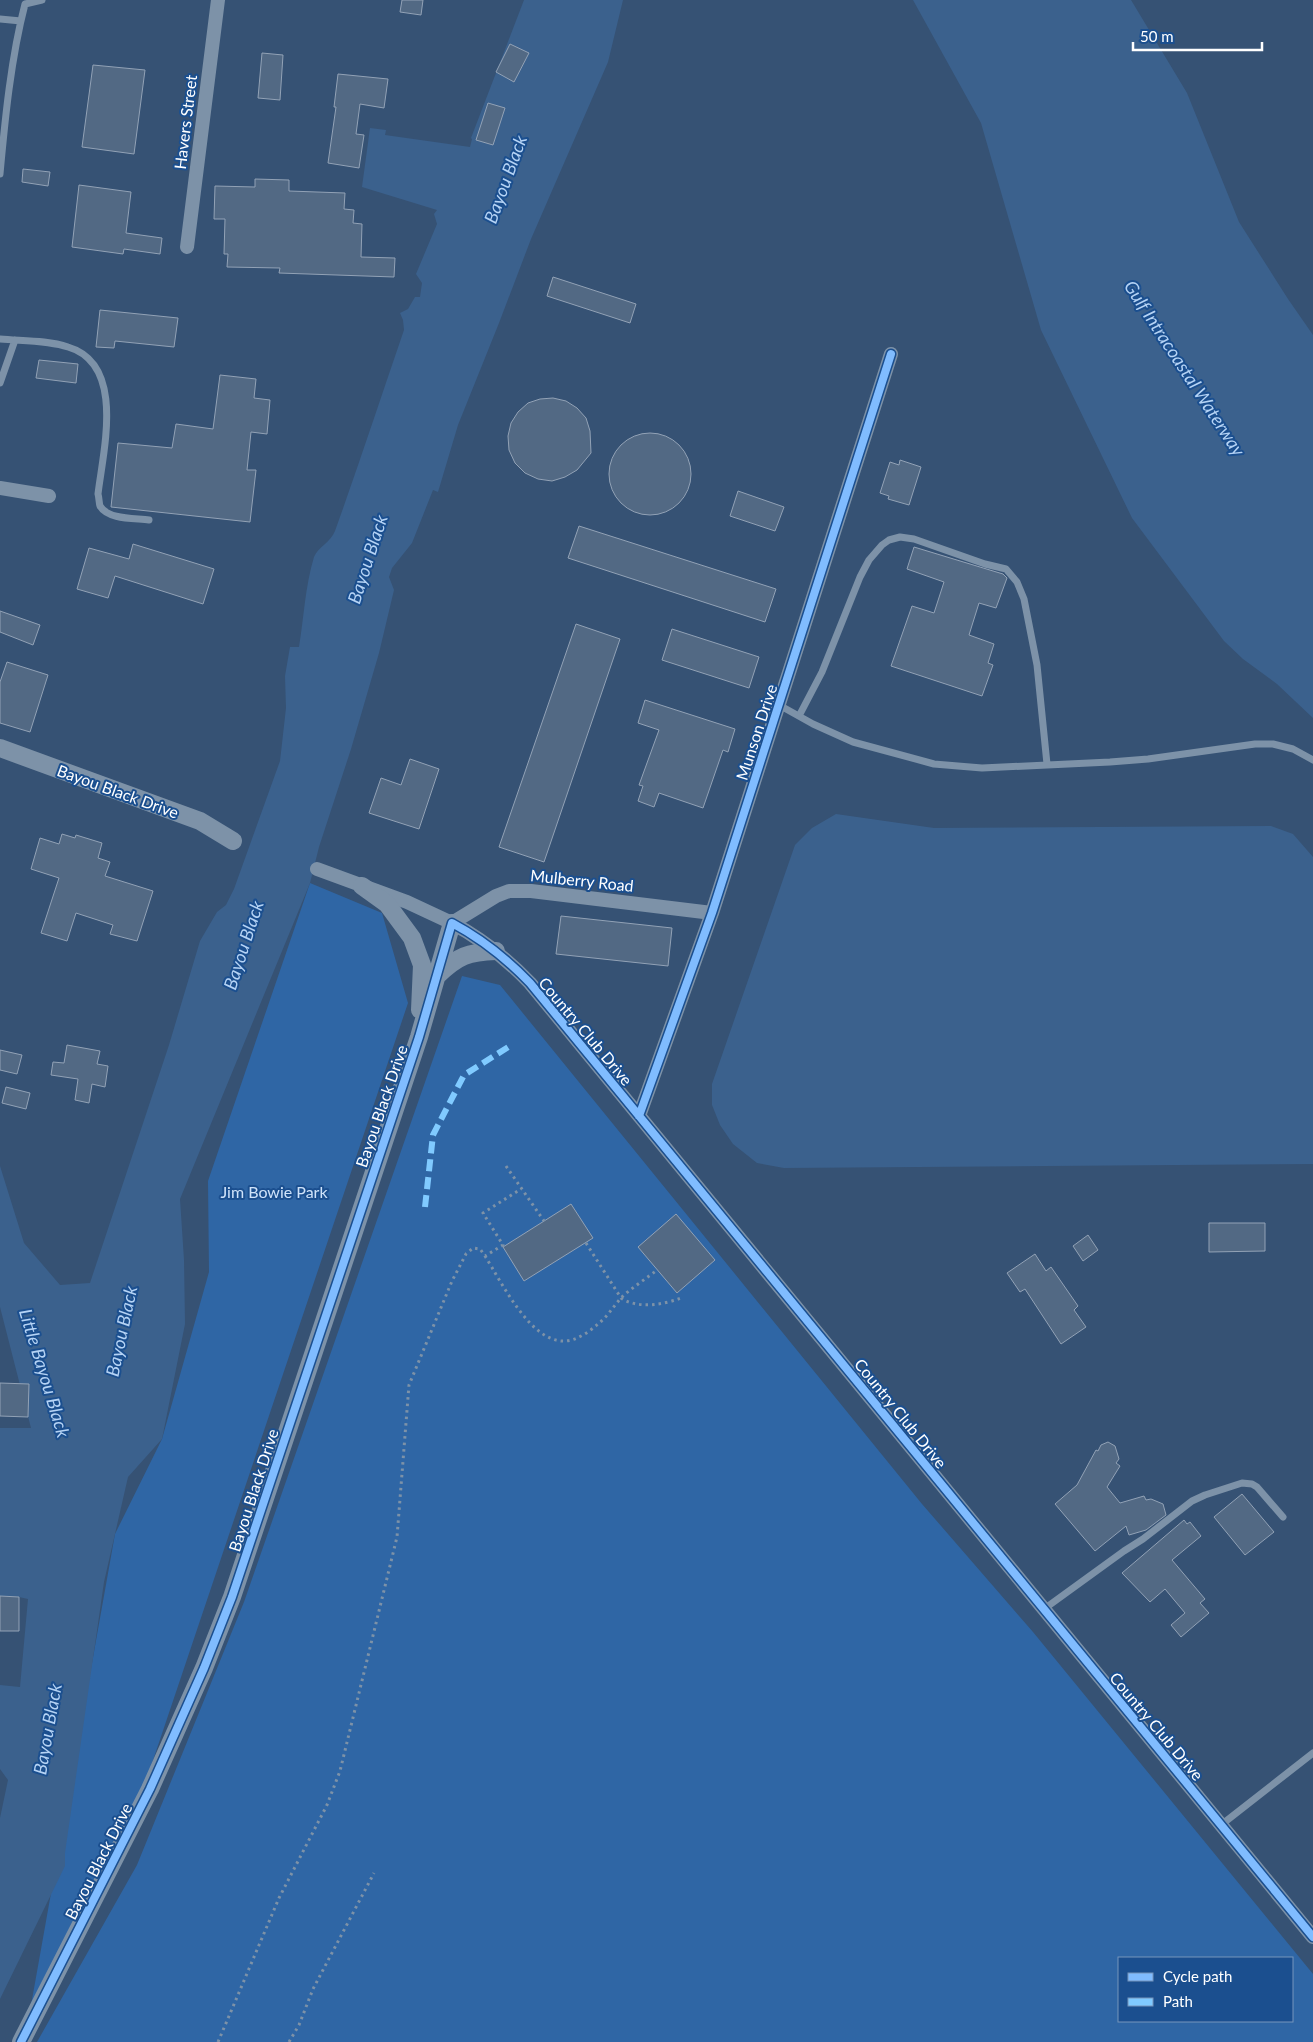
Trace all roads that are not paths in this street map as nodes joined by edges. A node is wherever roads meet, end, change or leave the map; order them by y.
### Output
1 (42, 0) edge
2 (218, 0) edge
3 (26, 2) edge
4 (0, 19) edge
5 (21, 21) junction
6 (0, 174) edge
7 (188, 247) dead end
8 (0, 339) edge
9 (16, 340) junction
10 (891, 354) dead end
11 (0, 383) edge
12 (0, 488) edge
13 (49, 496) dead end
14 (149, 520) dead end
15 (779, 705) junction
16 (799, 716) junction
17 (0, 748) edge
18 (1313, 760) edge
19 (1047, 764) junction
20 (233, 841) dead end
21 (317, 869) dead end
22 (362, 886) junction
23 (712, 913) junction
24 (452, 922) junction
25 (496, 951) junction
26 (438, 976) junction
27 (419, 1037) junction
28 (639, 1116) junction
29 (1283, 1516) dead end
30 (1043, 1610) junction
31 (1313, 1753) edge
32 (1221, 1825) junction
33 (1313, 1937) edge
34 (21, 2042) edge

1 - 3 lane
2 - 7 street, Havers Street
3 - 5 lane
4 - 5 lane
5 - 6 lane
8 - 9 lane
9 - 11 lane
9 - 14 lane
10 - 15 street, Munson Drive
12 - 13 street
15 - 16 lane
15 - 23 street, Munson Drive
16 - 19 lane
16 - 19 lane
17 - 20 street, Bayou Black Drive
18 - 19 lane
21 - 22 street
22 - 24 street
22 - 27 street
23 - 24 street, Mulberry Road
23 - 28 street, Munson Drive
24 - 25 street, Country Club Drive
24 - 26 street, Bayou Black Drive
25 - 26 street
25 - 28 street, Country Club Drive
26 - 27 street, Bayou Black Drive
27 - 34 street, Bayou Black Drive
28 - 30 street, Country Club Drive
29 - 30 lane
30 - 32 street, Country Club Drive
31 - 32 lane
32 - 33 street, Country Club Drive

